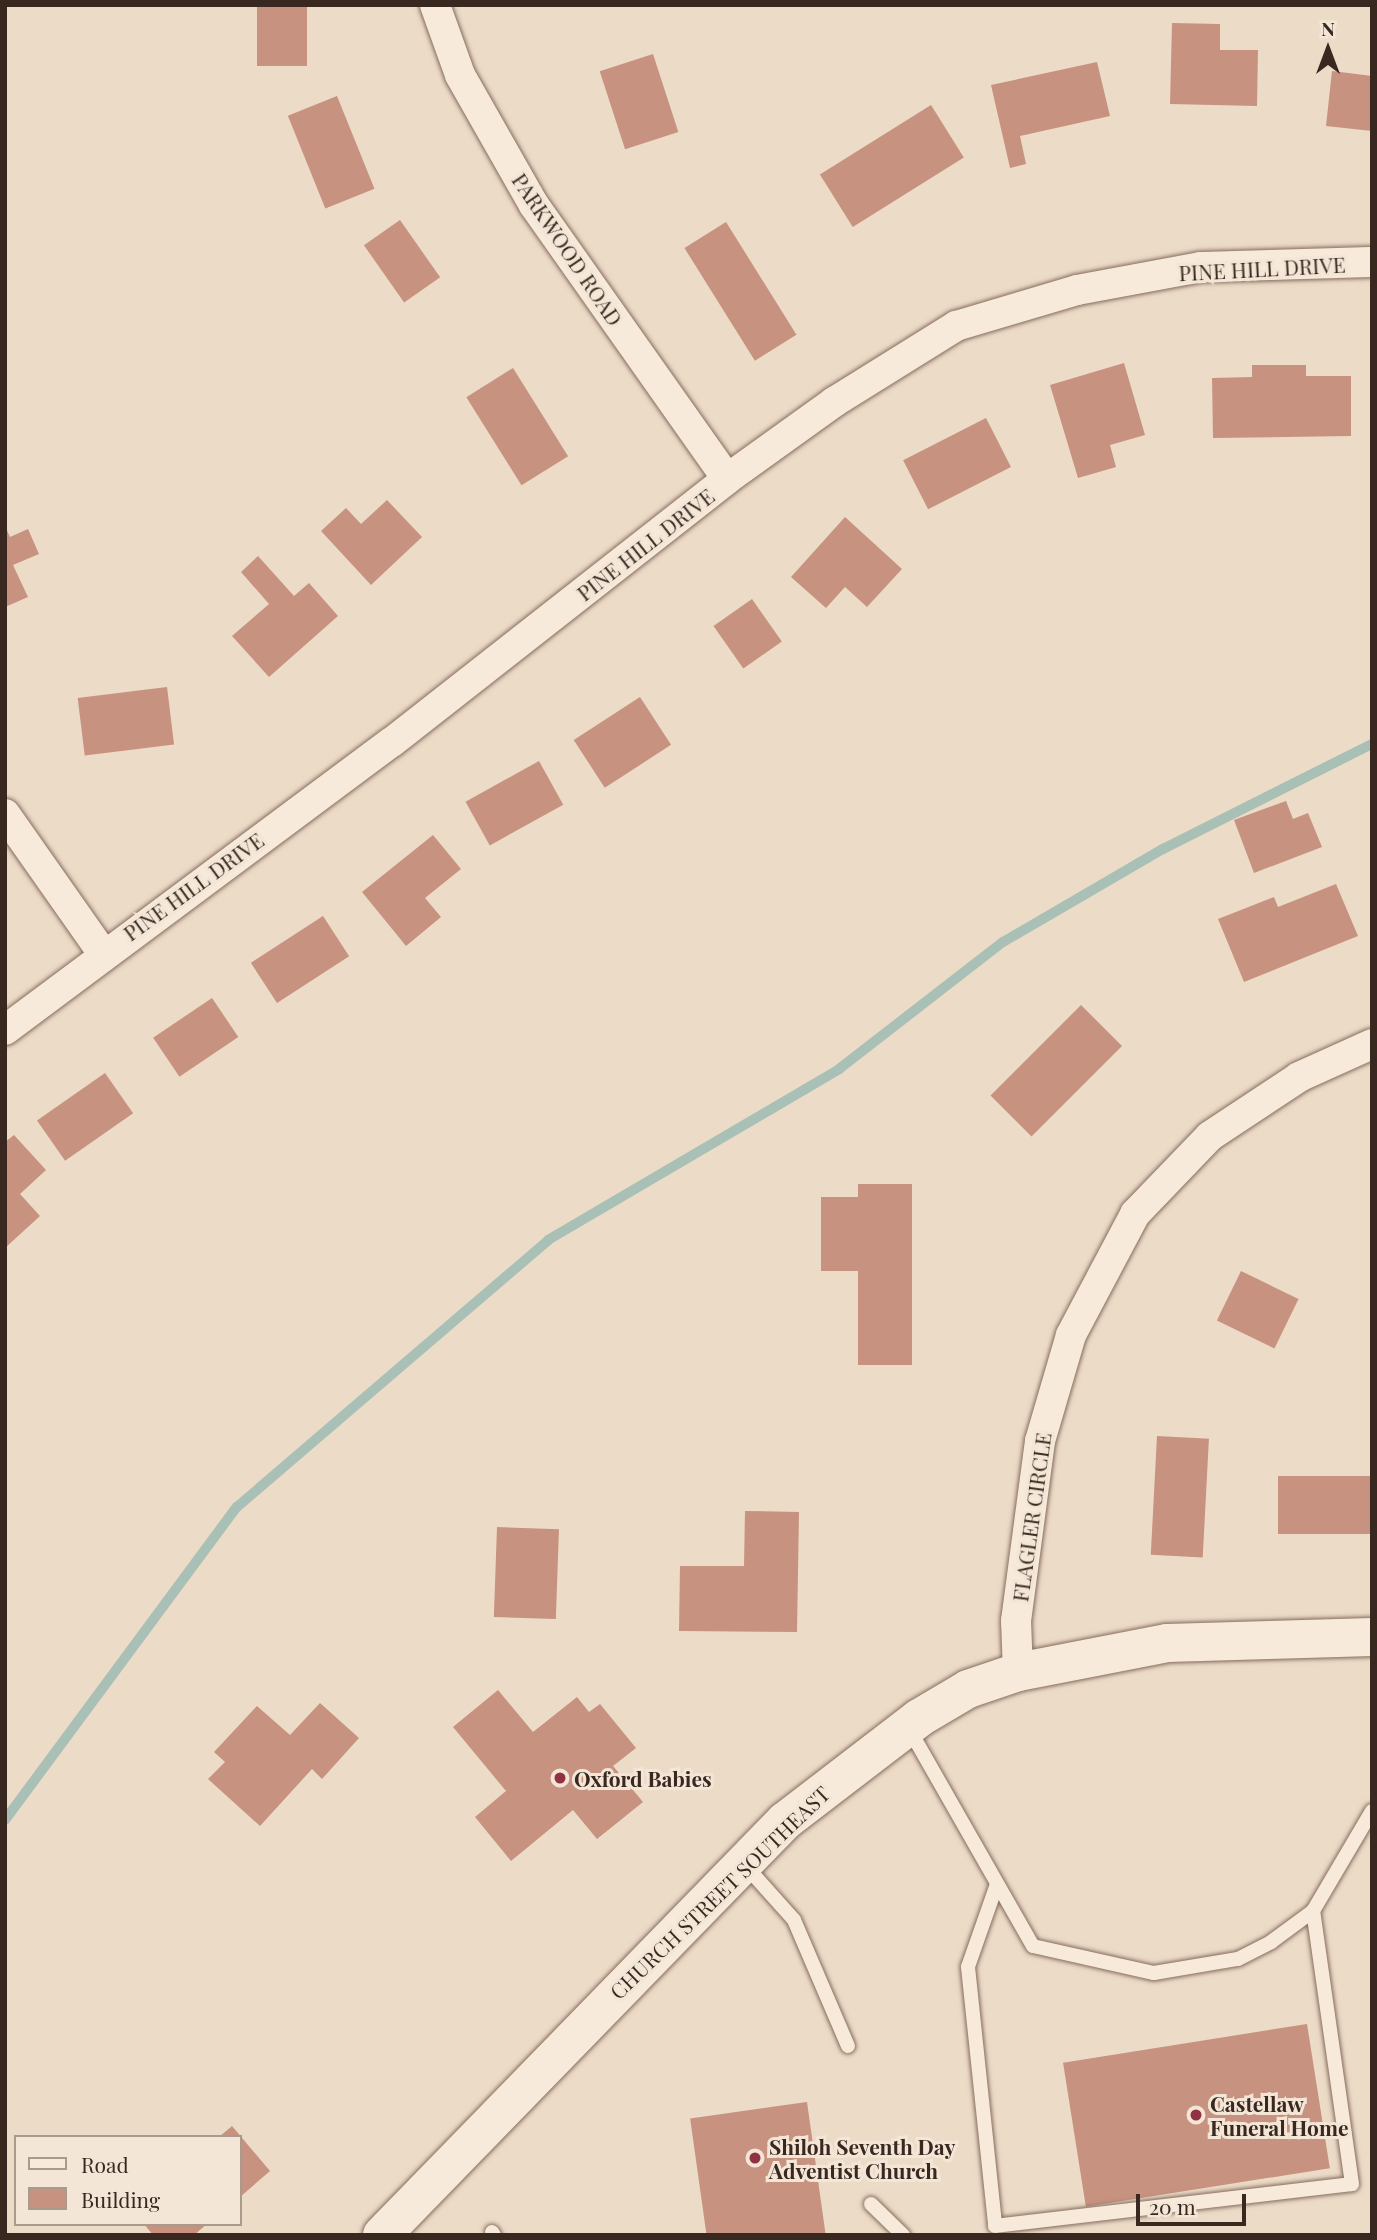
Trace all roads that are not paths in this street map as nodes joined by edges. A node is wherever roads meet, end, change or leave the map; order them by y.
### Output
1 (435, 5) edge
2 (1372, 261) edge
3 (727, 479) junction
4 (5, 814) edge
5 (102, 952) junction
6 (5, 1030) edge
7 (1372, 1044) edge
8 (1372, 1637) edge
9 (1018, 1672) junction
10 (908, 1726) junction
11 (1372, 1811) edge
12 (743, 1863) junction
13 (997, 1884) junction
14 (1312, 1911) junction
15 (848, 2046) dead end
16 (871, 2204) dead end
17 (382, 2235) edge
18 (903, 2235) edge

1 - 3 street, PARKWOOD ROAD
2 - 3 street, PINE HILL DRIVE
3 - 5 street, PINE HILL DRIVE
4 - 5 street
5 - 6 street, PINE HILL DRIVE
7 - 9 street, FLAGLER CIRCLE
8 - 9 street, CHURCH STREET SOUTHEAST
9 - 10 street, CHURCH STREET SOUTHEAST
10 - 12 street, CHURCH STREET SOUTHEAST
10 - 13 lane
11 - 14 lane
12 - 15 lane
12 - 17 street, CHURCH STREET SOUTHEAST
13 - 14 lane
13 - 14 lane
16 - 18 lane

